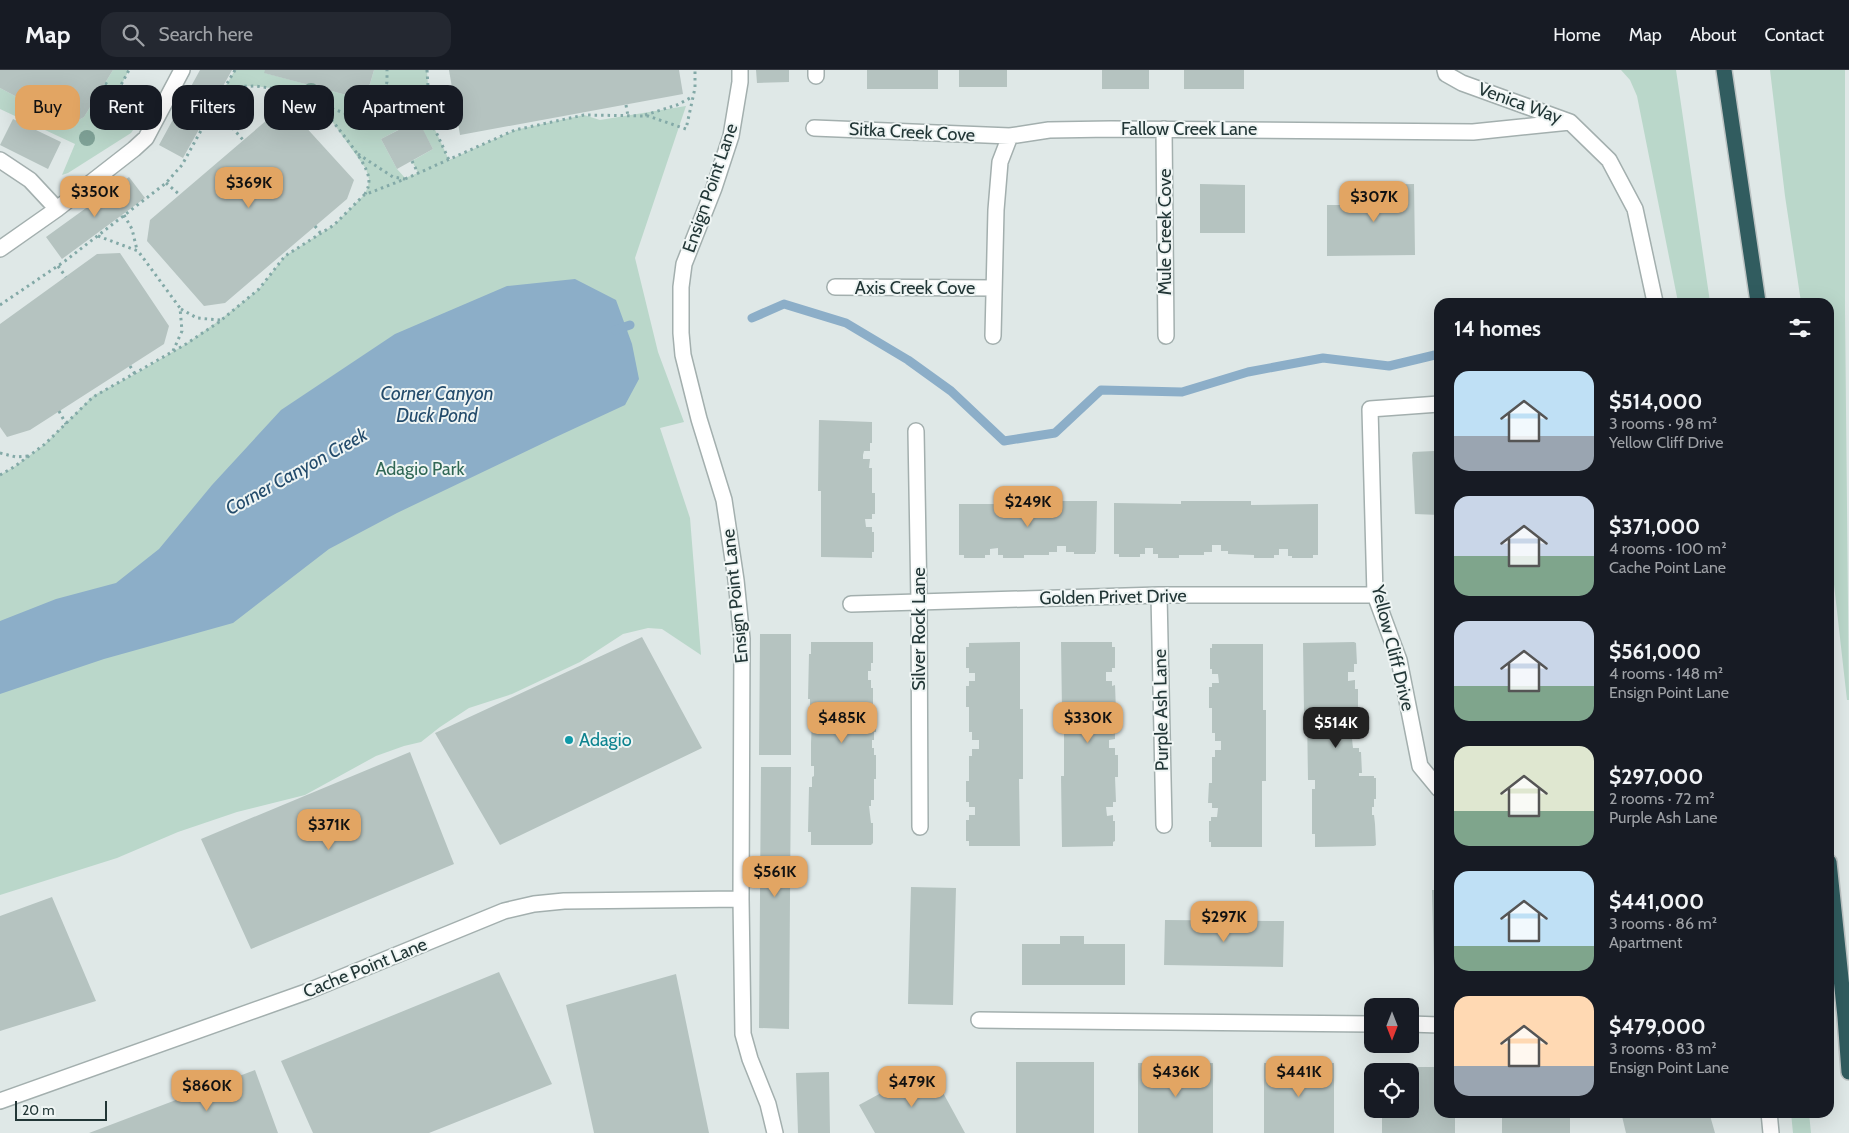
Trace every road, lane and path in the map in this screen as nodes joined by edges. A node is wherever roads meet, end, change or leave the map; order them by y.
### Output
1 (129, 70) edge
2 (182, 70) edge
3 (234, 70) edge
4 (387, 70) edge
5 (426, 70) edge
6 (695, 70) edge
7 (740, 70) edge
8 (1444, 70) edge
9 (1724, 70) edge
10 (105, 83) dead end
11 (108, 85) edge
12 (122, 85) edge
13 (226, 85) edge
14 (693, 96) junction
15 (626, 104) dead end
16 (334, 109) edge
17 (628, 116) junction
18 (642, 116) junction
19 (1570, 122) junction
20 (334, 123) edge
21 (513, 125) dead end
22 (814, 128) dead end
23 (1164, 129) junction
24 (202, 130) edge
25 (234, 130) edge
26 (515, 130) junction
27 (1010, 136) junction
28 (244, 141) dead end
29 (355, 152) junction
30 (0, 160) edge
31 (449, 160) junction
32 (412, 161) dead end
33 (418, 173) junction
34 (405, 179) junction
35 (166, 183) junction
36 (180, 195) dead end
37 (364, 195) junction
38 (56, 209) junction
39 (124, 215) junction
40 (315, 226) dead end
41 (321, 234) junction
42 (98, 236) junction
43 (0, 249) edge
44 (138, 251) junction
45 (58, 266) junction
46 (66, 277) dead end
47 (835, 287) dead end
48 (994, 288) junction
49 (1654, 298) edge
50 (1757, 298) edge
51 (0, 305) edge
52 (180, 308) junction
53 (220, 320) junction
54 (993, 336) dead end
55 (1166, 336) dead end
56 (173, 352) junction
57 (130, 366) dead end
58 (135, 374) junction
59 (1434, 404) edge
60 (59, 412) dead end
61 (66, 424) junction
62 (916, 431) dead end
63 (0, 453) edge
64 (29, 456) junction
65 (0, 475) edge
66 (1159, 595) junction
67 (1375, 595) junction
68 (919, 602) junction
69 (851, 604) dead end
70 (1434, 783) edge
71 (1164, 825) dead end
72 (920, 827) dead end
73 (741, 899) junction
74 (1834, 910) edge
75 (979, 1020) dead end
76 (1364, 1024) edge
77 (1419, 1024) edge
78 (1434, 1025) edge
79 (1849, 1072) edge
80 (0, 1101) edge
81 (1770, 1118) edge
82 (775, 1133) edge
83 (1771, 1133) edge

1 - 12 path
2 - 38 street
3 - 13 path
4 - 16 path
5 - 31 path
6 - 14 path
7 - 73 street, Ensign Point Lane
8 - 19 street, Venica Way
9 - 50 highway
10 - 11 path
14 - 18 path
14 - 18 path
15 - 17 path
17 - 18 path
17 - 26 path
19 - 23 street, Fallow Creek Lane
19 - 49 street
20 - 29 path
21 - 26 path
22 - 27 street, Sitka Creek Cove
23 - 27 street, Fallow Creek Lane
23 - 55 street, Mule Creek Cove
24 - 35 path
25 - 28 path
26 - 31 path
27 - 48 street
29 - 34 path
29 - 37 path
30 - 38 street
31 - 33 path
32 - 33 path
33 - 34 path
34 - 37 path
35 - 36 path
35 - 39 path
37 - 41 path
38 - 43 street
39 - 42 path
39 - 44 path
40 - 41 path
41 - 53 path
42 - 44 path
42 - 45 path
44 - 52 path
45 - 46 path
45 - 51 path
47 - 48 street, Axis Creek Cove
48 - 54 street
52 - 53 path
52 - 56 path
53 - 56 path
56 - 58 path
57 - 58 path
58 - 61 path
59 - 67 street, Yellow Cliff Drive
60 - 61 path
61 - 64 path
62 - 68 street, Silver Rock Lane
63 - 64 path
64 - 65 path
66 - 67 street, Golden Privet Drive
66 - 68 street, Golden Privet Drive
66 - 71 street, Purple Ash Lane
67 - 70 street, Yellow Cliff Drive
68 - 69 street, Golden Privet Drive
68 - 72 street, Silver Rock Lane
73 - 80 street, Cache Point Lane
73 - 82 street, Ensign Point Lane
74 - 79 highway
75 - 76 street
77 - 78 street
81 - 83 street

